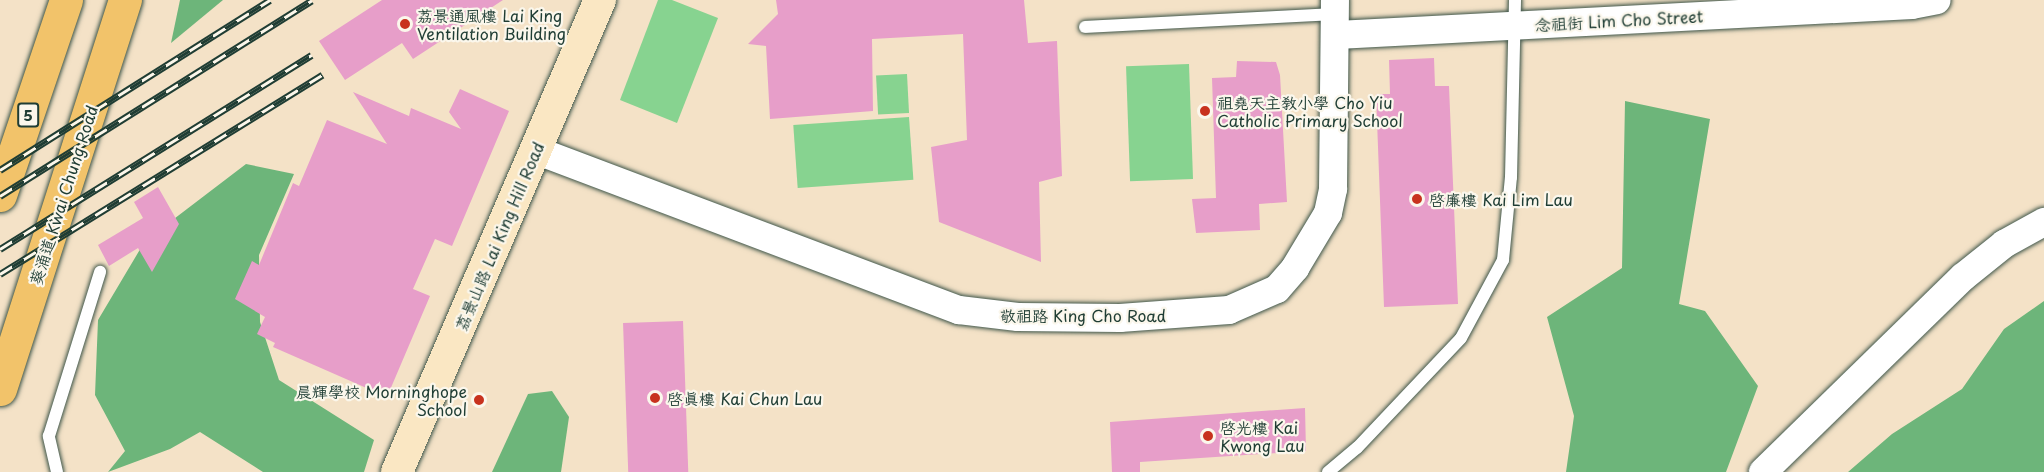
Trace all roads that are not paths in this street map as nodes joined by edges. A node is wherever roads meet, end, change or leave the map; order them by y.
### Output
1 (66, 0) edge
2 (125, 0) edge
3 (600, 0) edge
4 (1937, 0) edge
5 (1792, 5) edge
6 (1516, 13) edge
7 (1336, 16) edge
8 (1085, 27) dead end
9 (536, 150) junction
10 (0, 195) edge
11 (2044, 222) edge
12 (100, 272) dead end
13 (0, 389) edge
14 (57, 472) edge
15 (397, 472) edge
16 (1328, 472) edge
17 (1763, 472) edge

1 - 10 highway, 5
2 - 13 highway, 葵涌道 Kwai Chung Road
3 - 9 main road, 荔景山路 Lai King Hill Road
4 - 5 street, 念祖街 Lim Cho Street
5 - 6 street, 念祖街 Lim Cho Street
6 - 7 street, 念祖街 Lim Cho Street
6 - 16 lane
7 - 8 lane
7 - 9 street, 敬祖路 King Cho Road
9 - 15 main road, 荔景山路 Lai King Hill Road
11 - 17 street
12 - 14 lane

